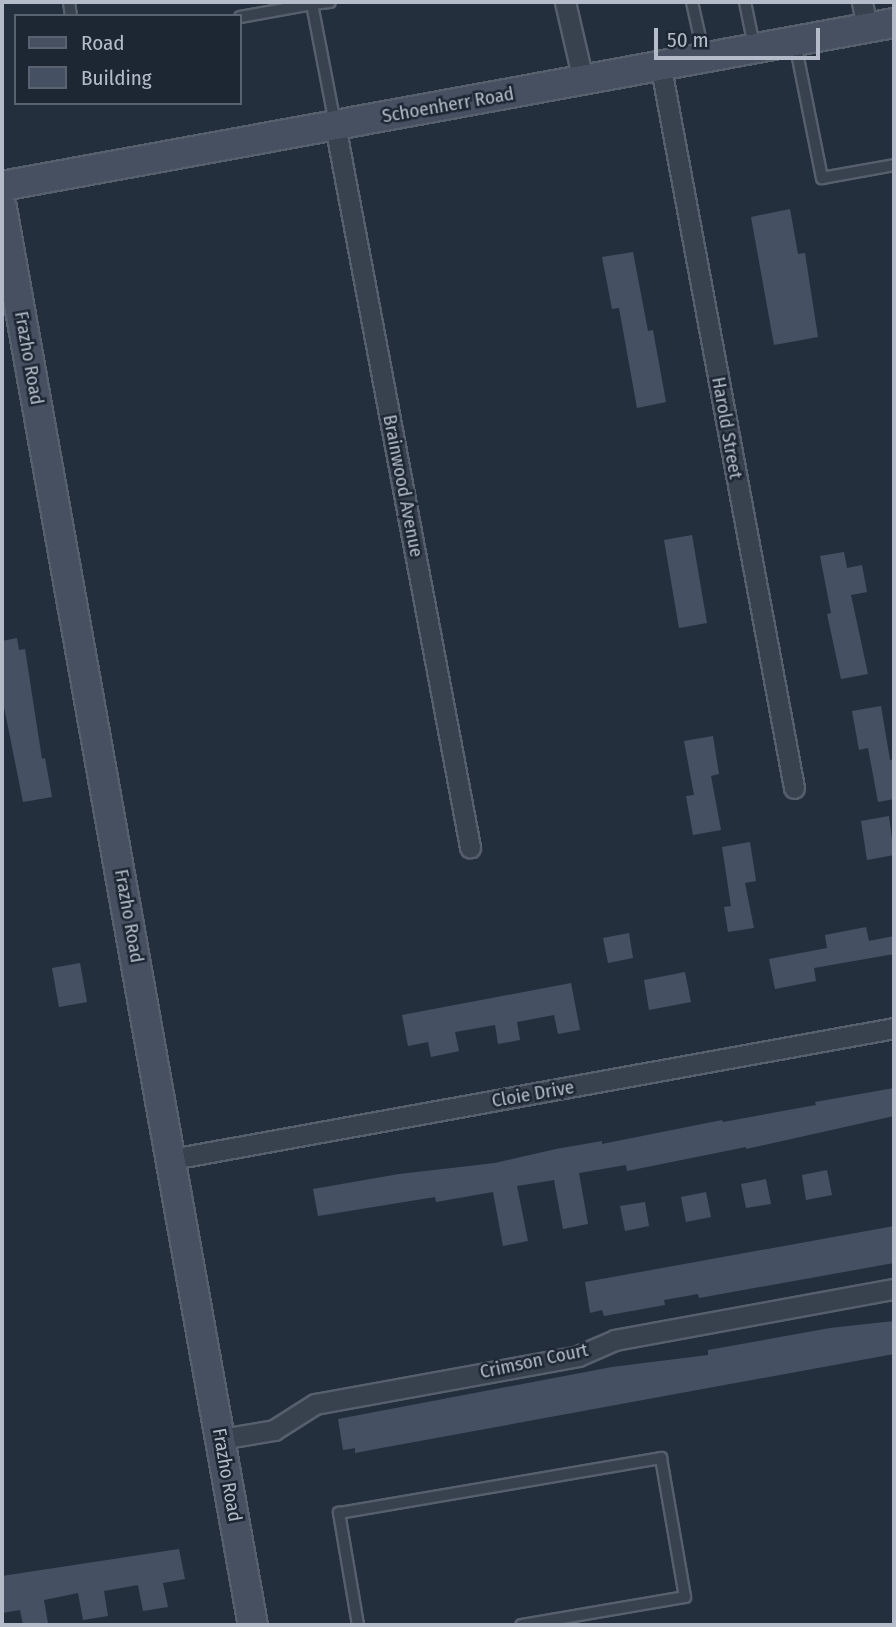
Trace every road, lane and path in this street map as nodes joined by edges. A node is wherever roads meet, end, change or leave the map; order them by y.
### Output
1 (330, 2) edge
2 (565, 2) edge
3 (692, 2) edge
4 (745, 2) edge
5 (312, 3) edge
6 (242, 18) edge
7 (875, 18) edge
8 (795, 42) junction
9 (754, 50) junction
10 (705, 60) junction
11 (661, 68) junction
12 (583, 80) junction
13 (335, 125) junction
14 (894, 165) edge
15 (2, 186) edge
16 (2, 208) edge
17 (794, 788) dead end
18 (470, 847) dead end
19 (894, 1028) edge
20 (172, 1159) junction
21 (894, 1289) edge
22 (221, 1439) junction
23 (253, 1625) edge
24 (358, 1625) edge
25 (521, 1625) edge

1 - 5 lane
2 - 12 street
3 - 10 lane
4 - 9 lane
5 - 6 lane
5 - 13 lane
7 - 8 street, Schoenherr Road
8 - 9 street, Schoenherr Road
8 - 14 lane
9 - 10 street, Schoenherr Road
10 - 11 street, Schoenherr Road
11 - 12 street, Schoenherr Road
11 - 17 street, Harold Street
12 - 13 street, Schoenherr Road
13 - 15 street, Schoenherr Road
13 - 18 street, Brainwood Avenue
16 - 20 street, Frazho Road
19 - 20 street, Cloie Drive
20 - 22 street, Frazho Road
21 - 22 street, Crimson Court
22 - 23 street, Frazho Road
24 - 25 lane

